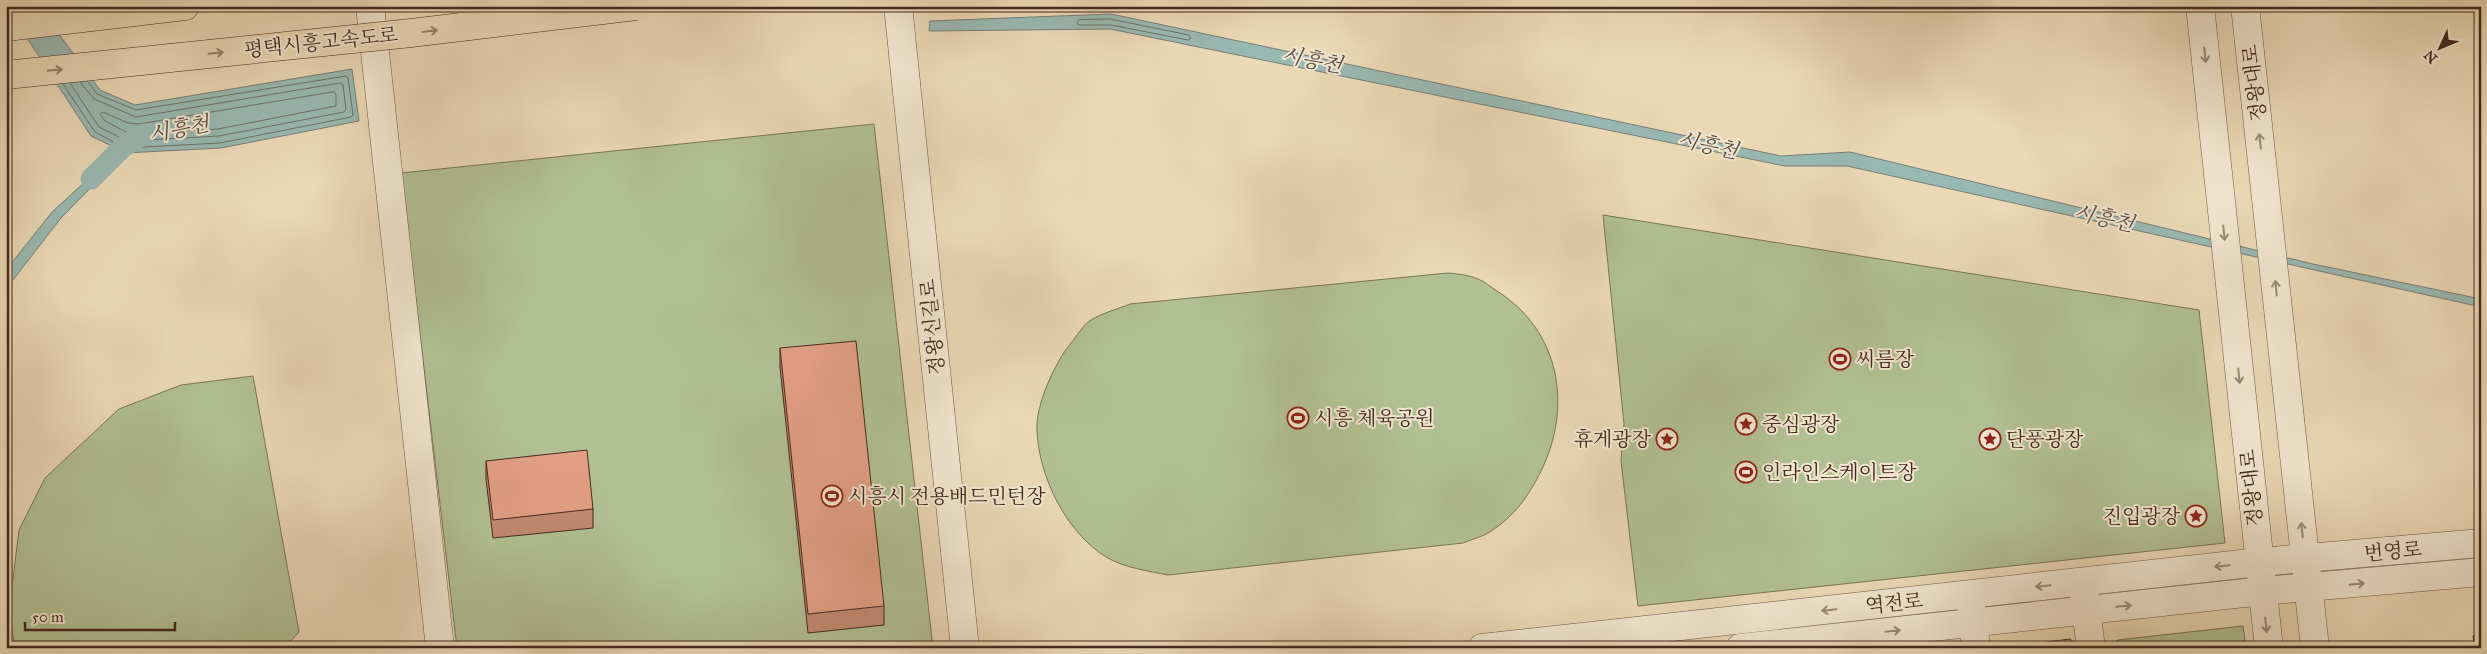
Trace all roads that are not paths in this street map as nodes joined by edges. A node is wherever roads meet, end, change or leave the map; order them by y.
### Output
1 (185, 6) edge
2 (370, 6) edge
3 (636, 6) edge
4 (898, 6) edge
5 (2200, 6) edge
6 (2245, 6) edge
7 (6, 27) edge
8 (6, 75) edge
9 (2481, 543) edge
10 (2306, 559) junction
11 (2260, 562) junction
12 (2481, 572) edge
13 (2083, 582) junction
14 (2309, 588) junction
15 (2263, 591) junction
16 (1970, 594) junction
17 (2086, 610) junction
18 (1975, 635) edge
19 (1666, 638) edge
20 (1588, 642) edge
21 (1494, 647) edge
22 (440, 648) edge
23 (965, 648) edge
24 (1740, 648) edge
25 (2090, 648) edge
26 (2269, 648) edge
27 (2315, 648) edge

1 - 7 highway
2 - 22 street
8 -> 3 highway, 평택시흥고속도로, bridge
4 - 23 street, 정왕신길로
5 -> 11 street, 정왕대로
10 -> 6 street, 정왕대로
9 - 10 street, 번영로
10 - 11 street, 역전로
10 - 14 street
11 -> 13 street, 역전로
11 - 15 street, 정왕대로
14 -> 12 street, 번영로
13 -> 16 street, 역전로
13 - 17 street
14 - 15 street, 역전로
14 - 27 street
17 -> 15 street, 역전로
15 -> 26 street, 정왕대로
16 - 18 street
16 -> 19 street, 역전로
17 - 18 street, 역전로
17 - 25 street
24 -> 18 street, 역전로
19 - 20 street, 역전로
20 - 21 street, 역전로

